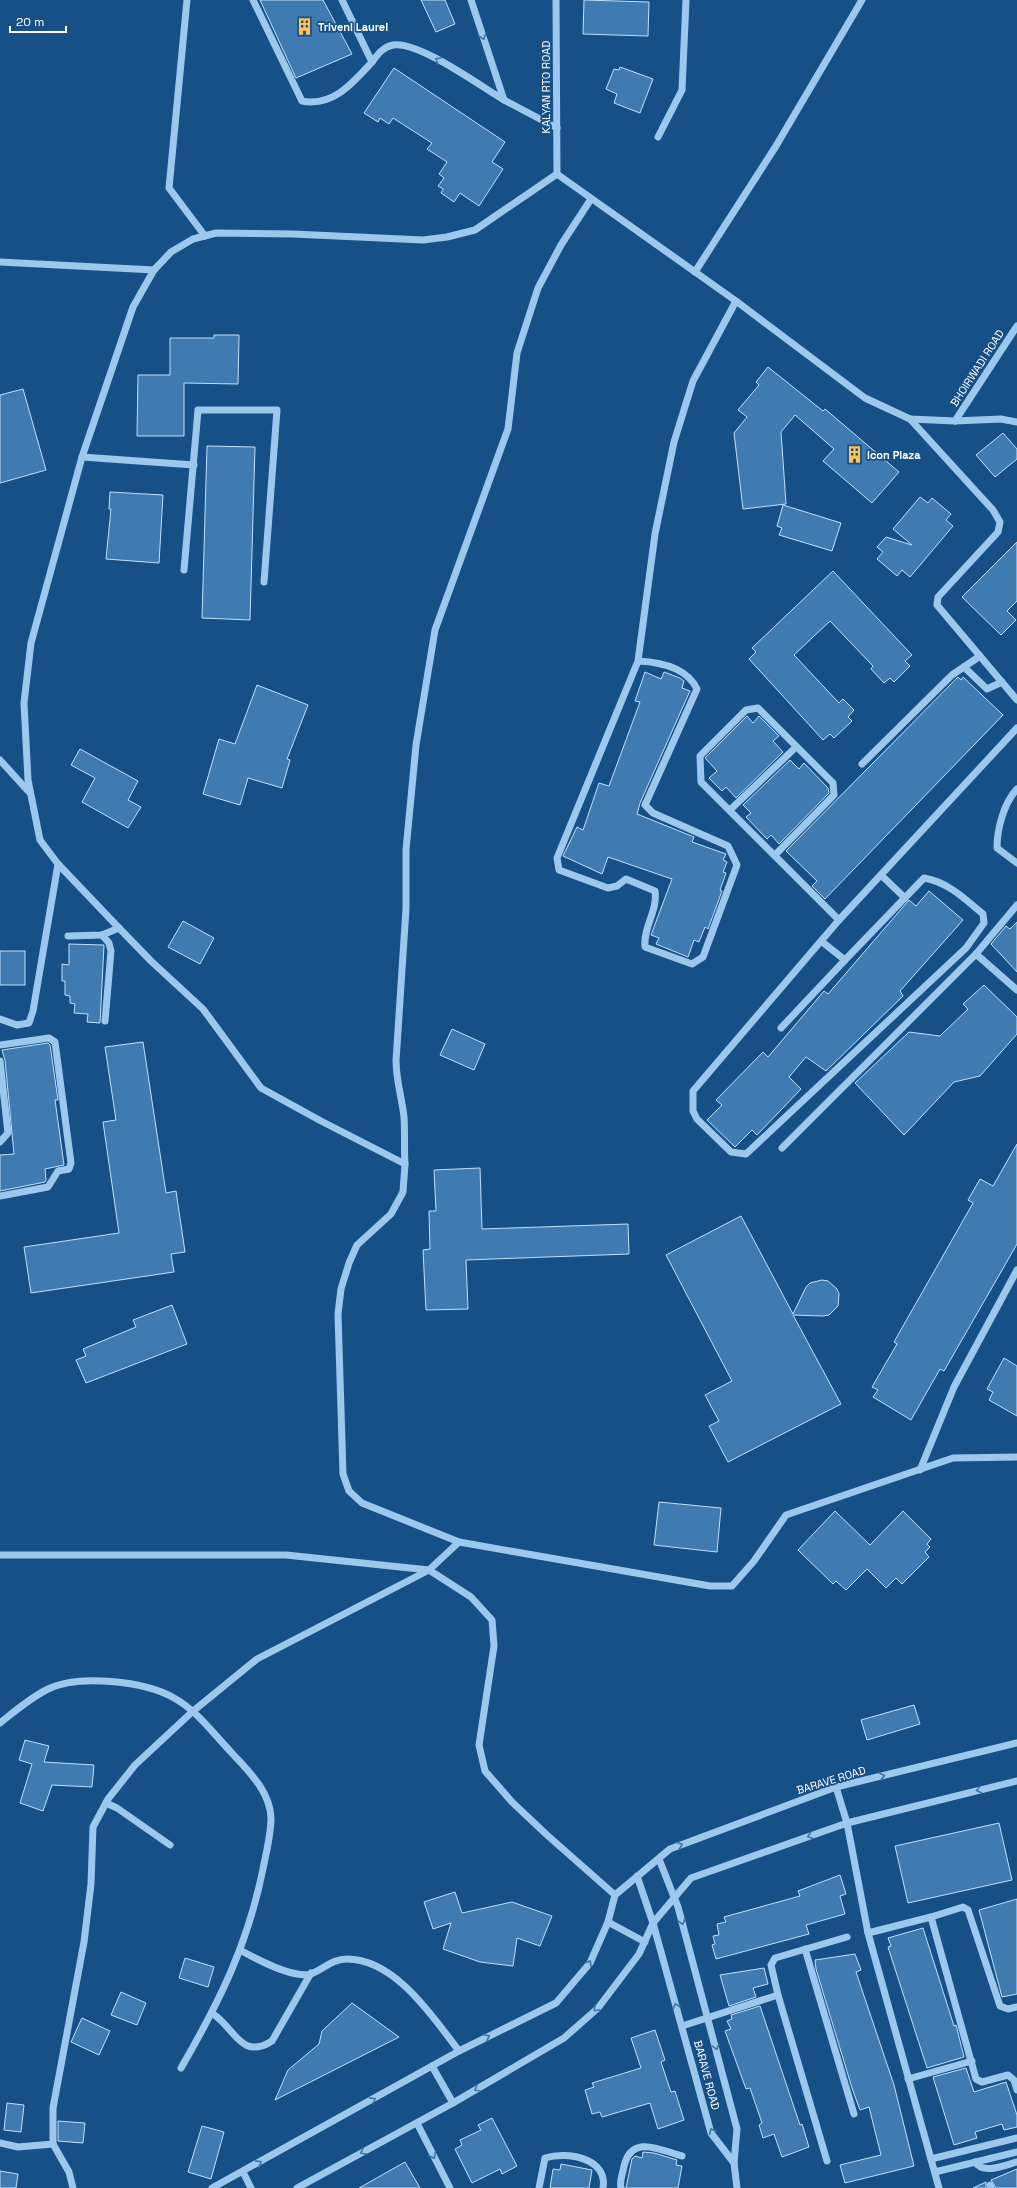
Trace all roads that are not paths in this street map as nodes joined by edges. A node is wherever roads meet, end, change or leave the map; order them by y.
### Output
1 (187, 0) edge
2 (253, 0) edge
3 (342, 0) edge
4 (470, 0) edge
5 (556, 0) edge
6 (686, 0) edge
7 (862, 0) edge
8 (372, 62) junction
9 (504, 100) junction
10 (557, 128) junction
11 (658, 136) dead end
12 (557, 174) junction
13 (591, 199) junction
14 (205, 236) junction
15 (0, 262) edge
16 (154, 270) junction
17 (695, 272) junction
18 (736, 301) junction
19 (1017, 326) edge
20 (910, 419) junction
21 (955, 422) junction
22 (1017, 422) edge
23 (82, 457) junction
24 (194, 465) junction
25 (184, 570) dead end
26 (264, 582) dead end
27 (980, 656) junction
28 (638, 660) junction
29 (964, 667) junction
30 (1002, 682) junction
31 (1017, 700) edge
32 (1017, 728) edge
33 (796, 747) junction
34 (0, 760) edge
35 (862, 764) dead end
36 (1017, 789) edge
37 (31, 794) junction
38 (730, 810) junction
39 (774, 855) junction
40 (1017, 863) edge
41 (58, 864) junction
42 (881, 875) junction
43 (905, 898) junction
44 (1017, 905) edge
45 (840, 920) junction
46 (119, 928) junction
47 (102, 935) junction
48 (68, 936) dead end
49 (821, 941) junction
50 (976, 954) junction
51 (845, 960) junction
52 (1017, 990) edge
53 (0, 1019) edge
54 (105, 1020) dead end
55 (781, 1028) dead end
56 (0, 1046) edge
57 (0, 1061) edge
58 (0, 1142) edge
59 (782, 1148) dead end
60 (405, 1164) junction
61 (0, 1196) edge
62 (1017, 1270) edge
63 (1017, 1457) edge
64 (920, 1470) junction
65 (459, 1542) junction
66 (0, 1554) edge
67 (429, 1570) junction
68 (192, 1712) junction
69 (0, 1723) edge
70 (1017, 1743) edge
71 (1017, 1781) edge
72 (836, 1787) junction
73 (106, 1803) junction
74 (847, 1822) junction
75 (170, 1844) dead end
76 (659, 1859) junction
77 (637, 1876) junction
78 (615, 1895) junction
79 (675, 1899) junction
80 (931, 1917) junction
81 (608, 1922) junction
82 (653, 1923) junction
83 (868, 1933) junction
84 (847, 1938) dead end
85 (645, 1942) junction
86 (240, 1950) junction
87 (805, 1950) junction
88 (311, 1974) junction
89 (778, 1995) junction
90 (1017, 2007) edge
91 (213, 2014) junction
92 (708, 2018) junction
93 (682, 2026) junction
94 (459, 2051) junction
95 (972, 2061) junction
96 (432, 2066) junction
97 (181, 2068) dead end
98 (908, 2079) junction
99 (1017, 2090) edge
100 (453, 2103) junction
101 (854, 2114) dead end
102 (417, 2123) junction
103 (1017, 2138) edge
104 (0, 2143) edge
105 (53, 2144) junction
106 (1017, 2152) edge
107 (682, 2156) dead end
108 (932, 2159) junction
109 (827, 2161) dead end
110 (975, 2162) junction
111 (1017, 2162) edge
112 (734, 2163) junction
113 (243, 2172) junction
114 (935, 2172) junction
115 (73, 2188) edge
116 (212, 2188) edge
117 (251, 2188) edge
118 (297, 2188) edge
119 (450, 2188) edge
120 (539, 2188) edge
121 (603, 2188) edge
122 (621, 2188) edge
123 (737, 2188) edge
124 (939, 2188) edge

1 - 14 street
2 - 8 street
3 - 8 street
4 -> 9 street
5 - 10 street, KALYAN RTO ROAD
6 - 11 street
7 - 17 street
9 -> 8 street
9 - 10 street
10 - 12 street, KALYAN RTO ROAD
12 - 13 street
12 - 14 street
13 - 17 street
13 - 60 street
14 - 16 street
15 - 16 street
16 - 23 street
17 - 18 street
18 - 20 street
18 - 28 street
19 - 21 street, BHOIRWADI ROAD
20 - 21 street
20 - 27 street
21 - 22 street
23 - 24 street
23 - 37 street
24 - 25 street
24 - 26 street
27 - 29 street
27 - 30 street
28 - 28 street
29 - 30 street
29 - 35 street
30 - 31 street
32 - 42 street
33 - 38 street
33 - 38 street
33 - 39 street
34 - 37 street
36 - 40 street
37 - 41 street
38 - 39 street
39 - 45 street
41 - 46 street
41 - 53 street
42 - 43 street
42 - 45 street
43 - 49 street
43 - 51 street
44 - 50 street
45 - 49 street
46 - 47 street
46 - 60 street
47 - 48 street
47 - 54 street
49 - 51 street
50 - 52 street
50 - 59 street
51 - 55 street
56 - 61 street
57 - 58 street
60 - 65 street
62 - 64 street
63 - 64 street
64 - 65 street
65 - 67 street
66 - 67 street
67 - 68 street
67 - 78 street
68 - 69 street
68 - 73 street
68 - 86 street
72 -> 70 street, BARAVE ROAD
71 -> 74 street
72 - 74 street
76 -> 72 street, BARAVE ROAD
73 - 75 street
73 - 105 street
74 -> 79 street
74 - 83 street
76 - 77 street, BARAVE ROAD
76 - 79 street, BARAVE ROAD
77 - 78 street
77 - 82 street, BARAVE ROAD
78 - 81 street
79 - 82 street
79 -> 92 street, BARAVE ROAD
80 - 83 street
80 - 90 street
80 - 95 street
81 - 85 street
94 -> 81 street
82 - 85 street
93 -> 82 street, BARAVE ROAD
83 - 98 street
84 - 87 street
85 -> 100 street
86 - 88 street
86 - 91 street
87 - 89 street
87 - 101 street
88 - 91 street
88 - 94 street
89 - 92 street
89 - 109 street
91 - 97 street
92 - 93 street
92 -> 112 street, BARAVE ROAD
112 -> 93 street, BARAVE ROAD
94 - 96 street
95 - 98 street
95 - 99 street
96 - 100 street
113 -> 96 street
98 - 108 street
100 - 102 street
102 -> 118 street
102 -> 119 street
103 - 108 street
104 - 105 street
105 - 115 street
106 - 110 street
107 - 122 street
108 - 114 street
110 - 111 street
110 - 114 street
112 - 123 street, BARAVE ROAD
113 - 116 street
113 - 117 street
114 - 124 street
120 - 121 street

